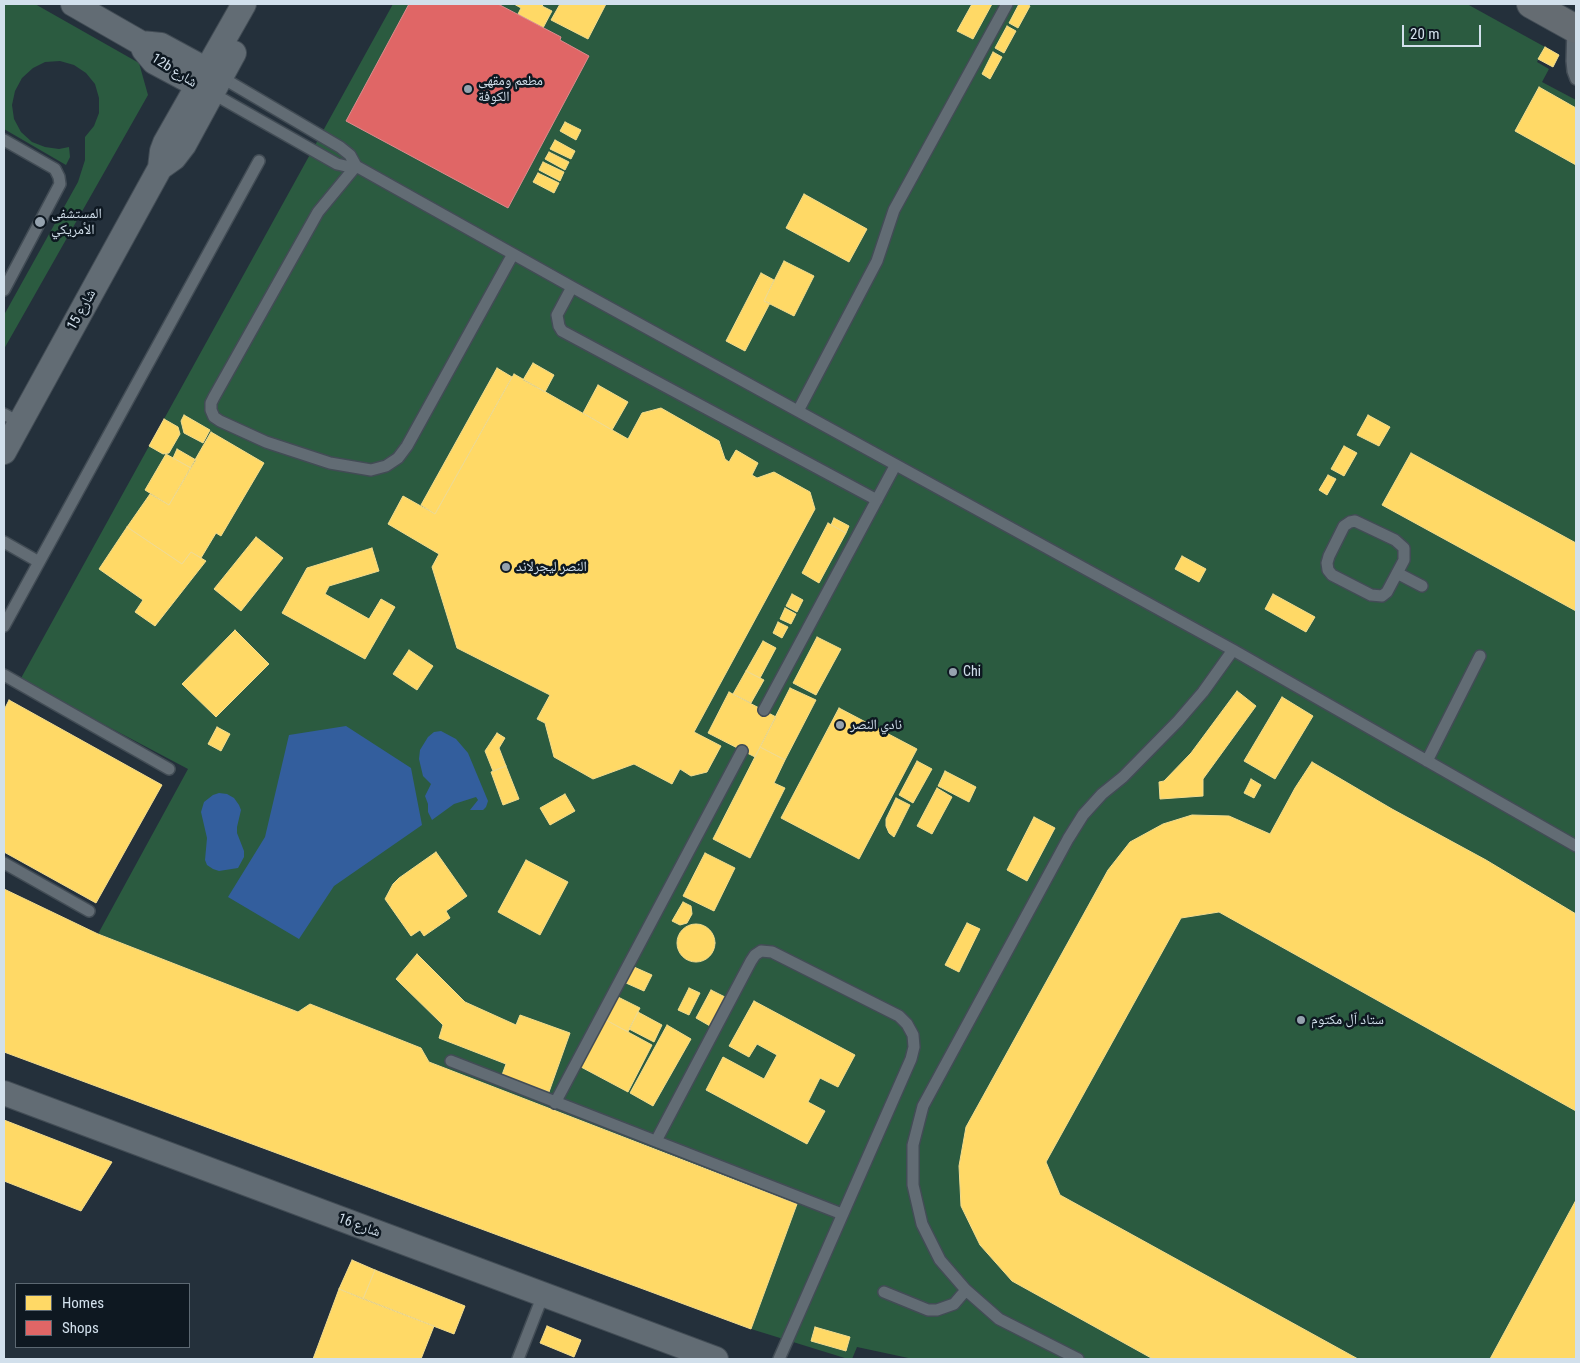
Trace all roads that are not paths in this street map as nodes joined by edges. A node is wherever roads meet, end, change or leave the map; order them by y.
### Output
1 (73, 4) edge
2 (244, 4) edge
3 (259, 4) edge
4 (1007, 4) edge
5 (1531, 4) edge
6 (1575, 28) edge
7 (1576, 78) edge
8 (209, 81) junction
9 (4, 140) edge
10 (259, 161) dead end
11 (356, 166) junction
12 (513, 254) junction
13 (572, 287) junction
14 (4, 290) edge
15 (798, 412) junction
16 (12, 419) edge
17 (4, 452) edge
18 (895, 466) junction
19 (877, 500) junction
20 (4, 542) edge
21 (39, 562) junction
22 (1397, 573) junction
23 (1422, 586) dead end
24 (4, 626) edge
25 (1233, 650) junction
26 (1480, 656) dead end
27 (4, 674) edge
28 (764, 710) dead end
29 (742, 751) dead end
30 (1428, 761) junction
31 (169, 769) dead end
32 (1576, 846) edge
33 (4, 863) edge
34 (89, 910) dead end
35 (451, 1061) dead end
36 (4, 1093) edge
37 (555, 1103) junction
38 (656, 1141) junction
39 (842, 1214) junction
40 (966, 1290) junction
41 (884, 1292) dead end
42 (543, 1295) junction
43 (518, 1359) edge
44 (714, 1359) edge
45 (779, 1359) edge
46 (1078, 1359) edge

1 - 8 street, 12b شارع
2 - 8 street, شارع 15
3 - 8 street, شارع 15
4 - 15 lane
5 - 6 main road
6 - 7 lane
8 - 11 lane
8 - 11 lane
8 - 16 street, شارع 15
9 - 14 lane
10 - 21 lane
11 - 12 lane
11 - 12 lane
12 - 13 lane
13 - 15 lane
13 - 19 lane
15 - 18 lane
16 - 17 street, شارع 15
18 - 19 lane
18 - 25 lane
19 - 28 lane
20 - 21 lane
21 - 24 lane
22 - 22 lane
22 - 23 lane
25 - 30 lane
25 - 40 lane
26 - 30 lane
27 - 31 lane
29 - 37 lane
30 - 32 lane
33 - 34 lane
35 - 37 lane
36 - 42 street, شارع 16
37 - 38 lane
38 - 39 lane
38 - 39 lane
39 - 45 lane
40 - 41 lane
40 - 46 lane
42 - 43 lane
42 - 44 street, شارع 16

